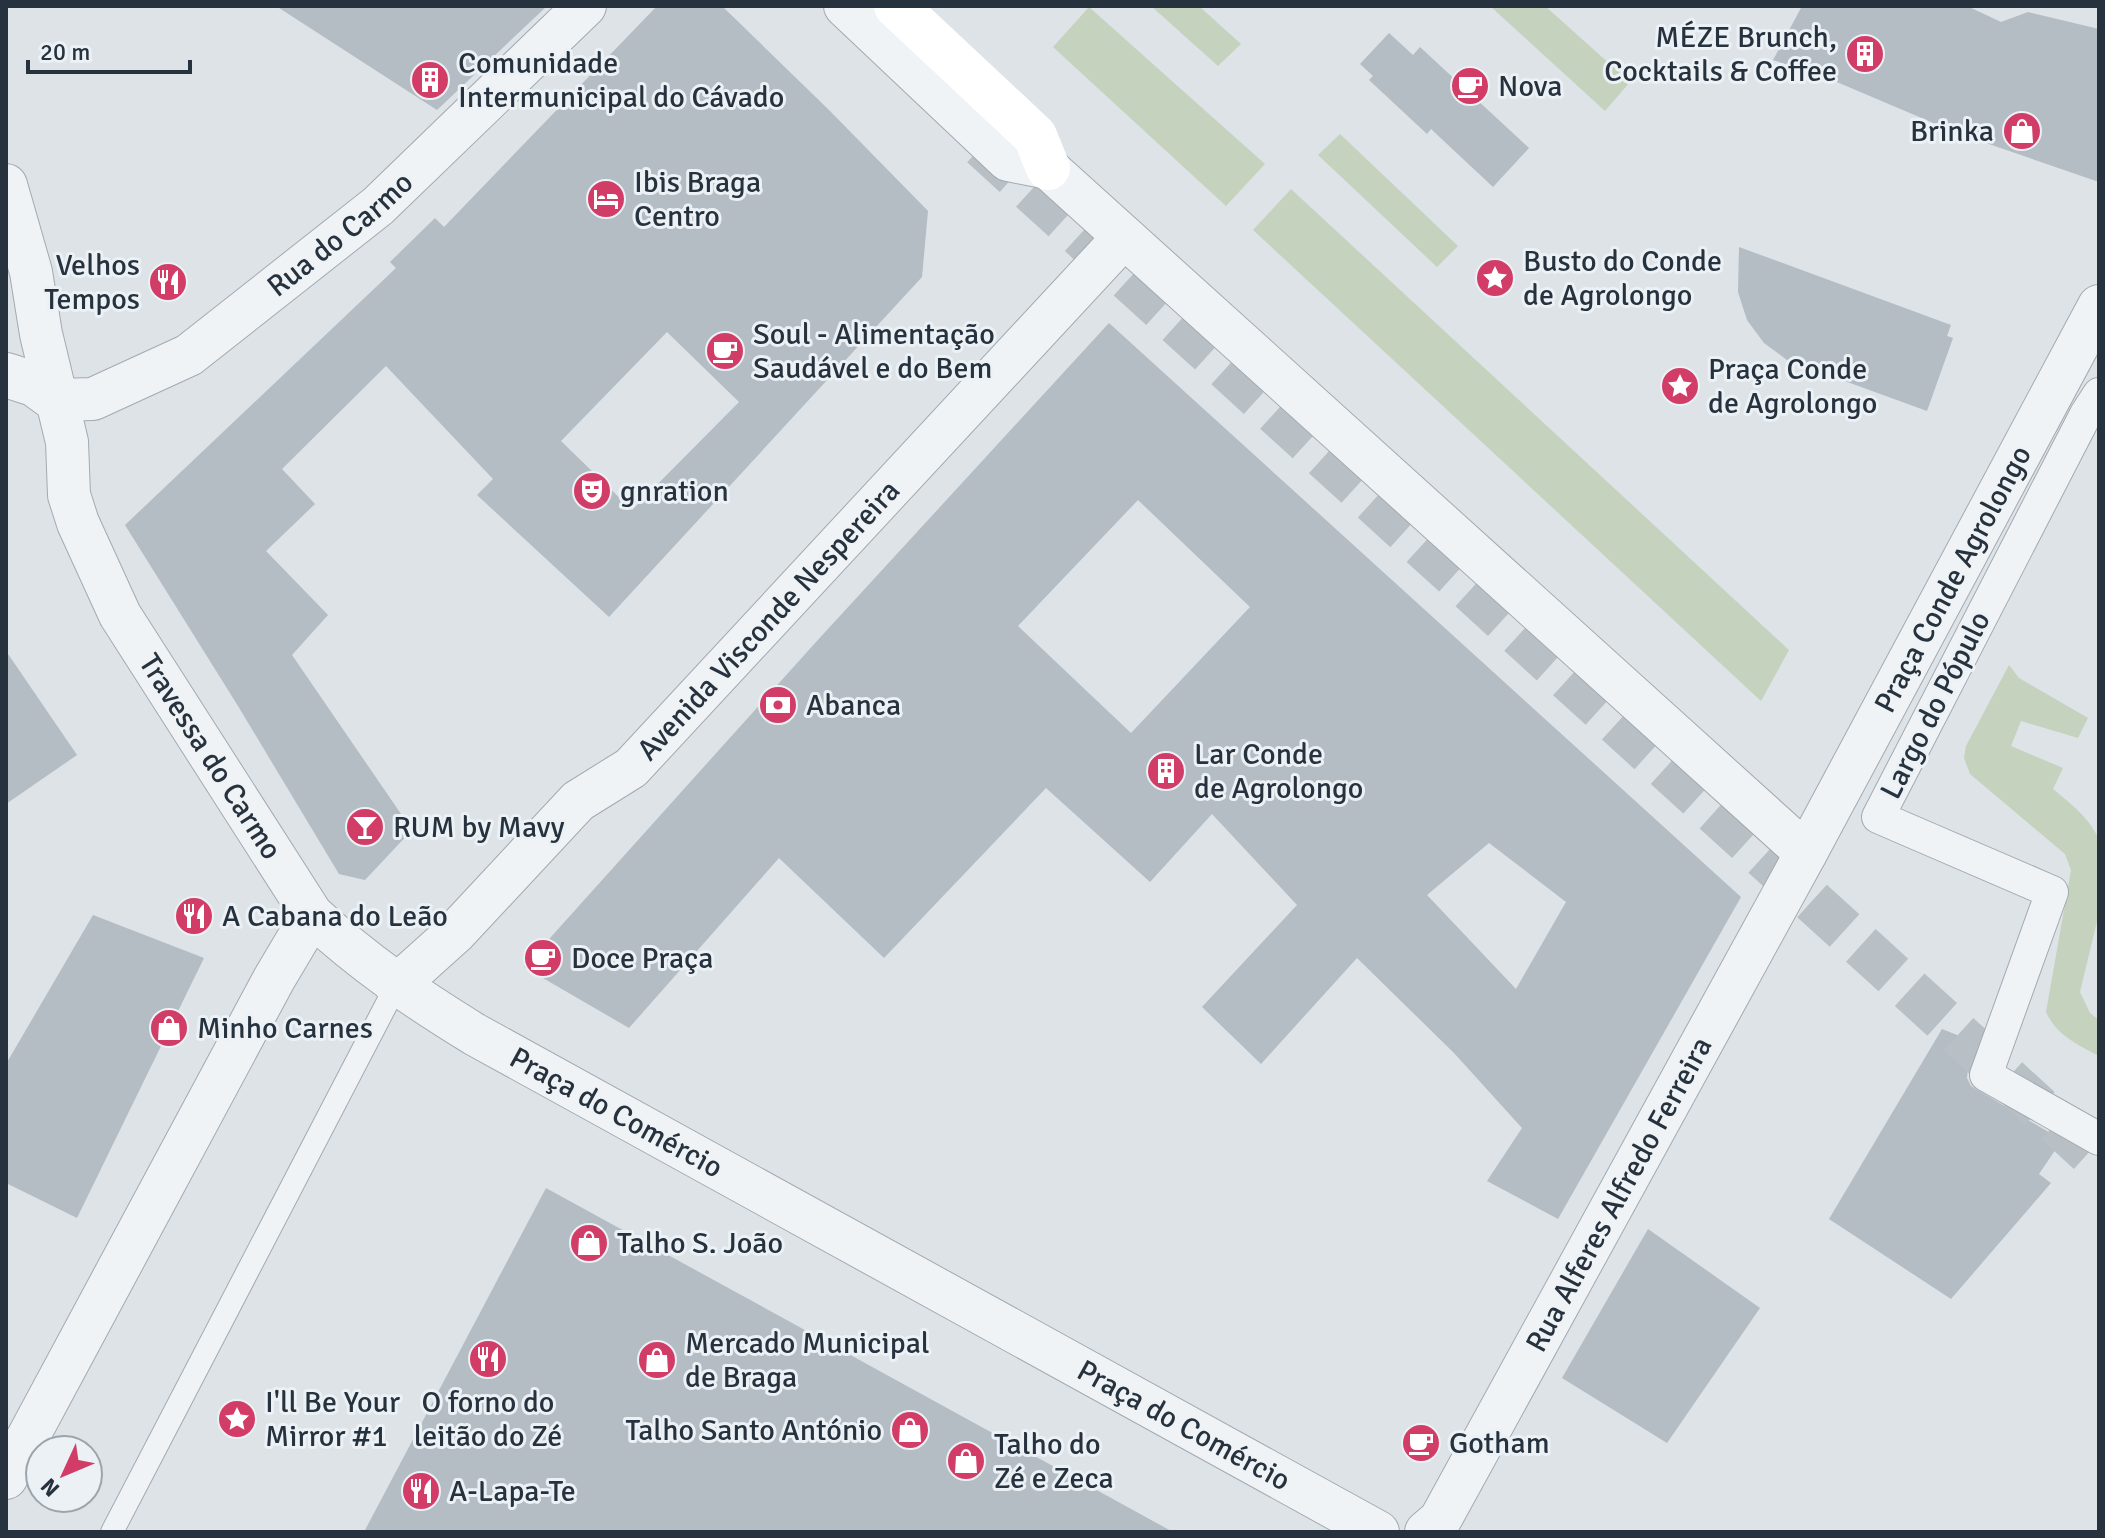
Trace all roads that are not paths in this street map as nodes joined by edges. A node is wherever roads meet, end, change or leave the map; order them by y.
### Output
1 (585, 6) edge
2 (845, 6) edge
3 (896, 6) edge
4 (1048, 168) junction
5 (6, 185) edge
6 (1124, 237) junction
7 (2099, 306) edge
8 (6, 375) edge
9 (2099, 394) edge
10 (56, 400) junction
11 (1806, 853) junction
12 (312, 915) junction
13 (396, 986) junction
14 (2099, 1139) edge
15 (6, 1478) edge
16 (112, 1532) edge
17 (1378, 1532) edge
18 (1426, 1532) edge

1 - 10 street, Rua do Carmo
2 - 4 street
3 - 4 main road
4 - 6 street
5 - 10 street, Travessa do Carmo
6 - 11 street
6 - 13 street, Avenida Visconde Nespereira
7 - 11 street, Praça Conde Agrolongo
8 - 10 street
9 - 14 street, Largo do Pópulo
10 - 12 street, Travessa do Carmo
11 - 18 street, Rua Alferes Alfredo Ferreira
12 - 13 street, Travessa do Carmo
12 - 15 street
13 - 16 lane
13 - 17 street, Praça do Comércio

